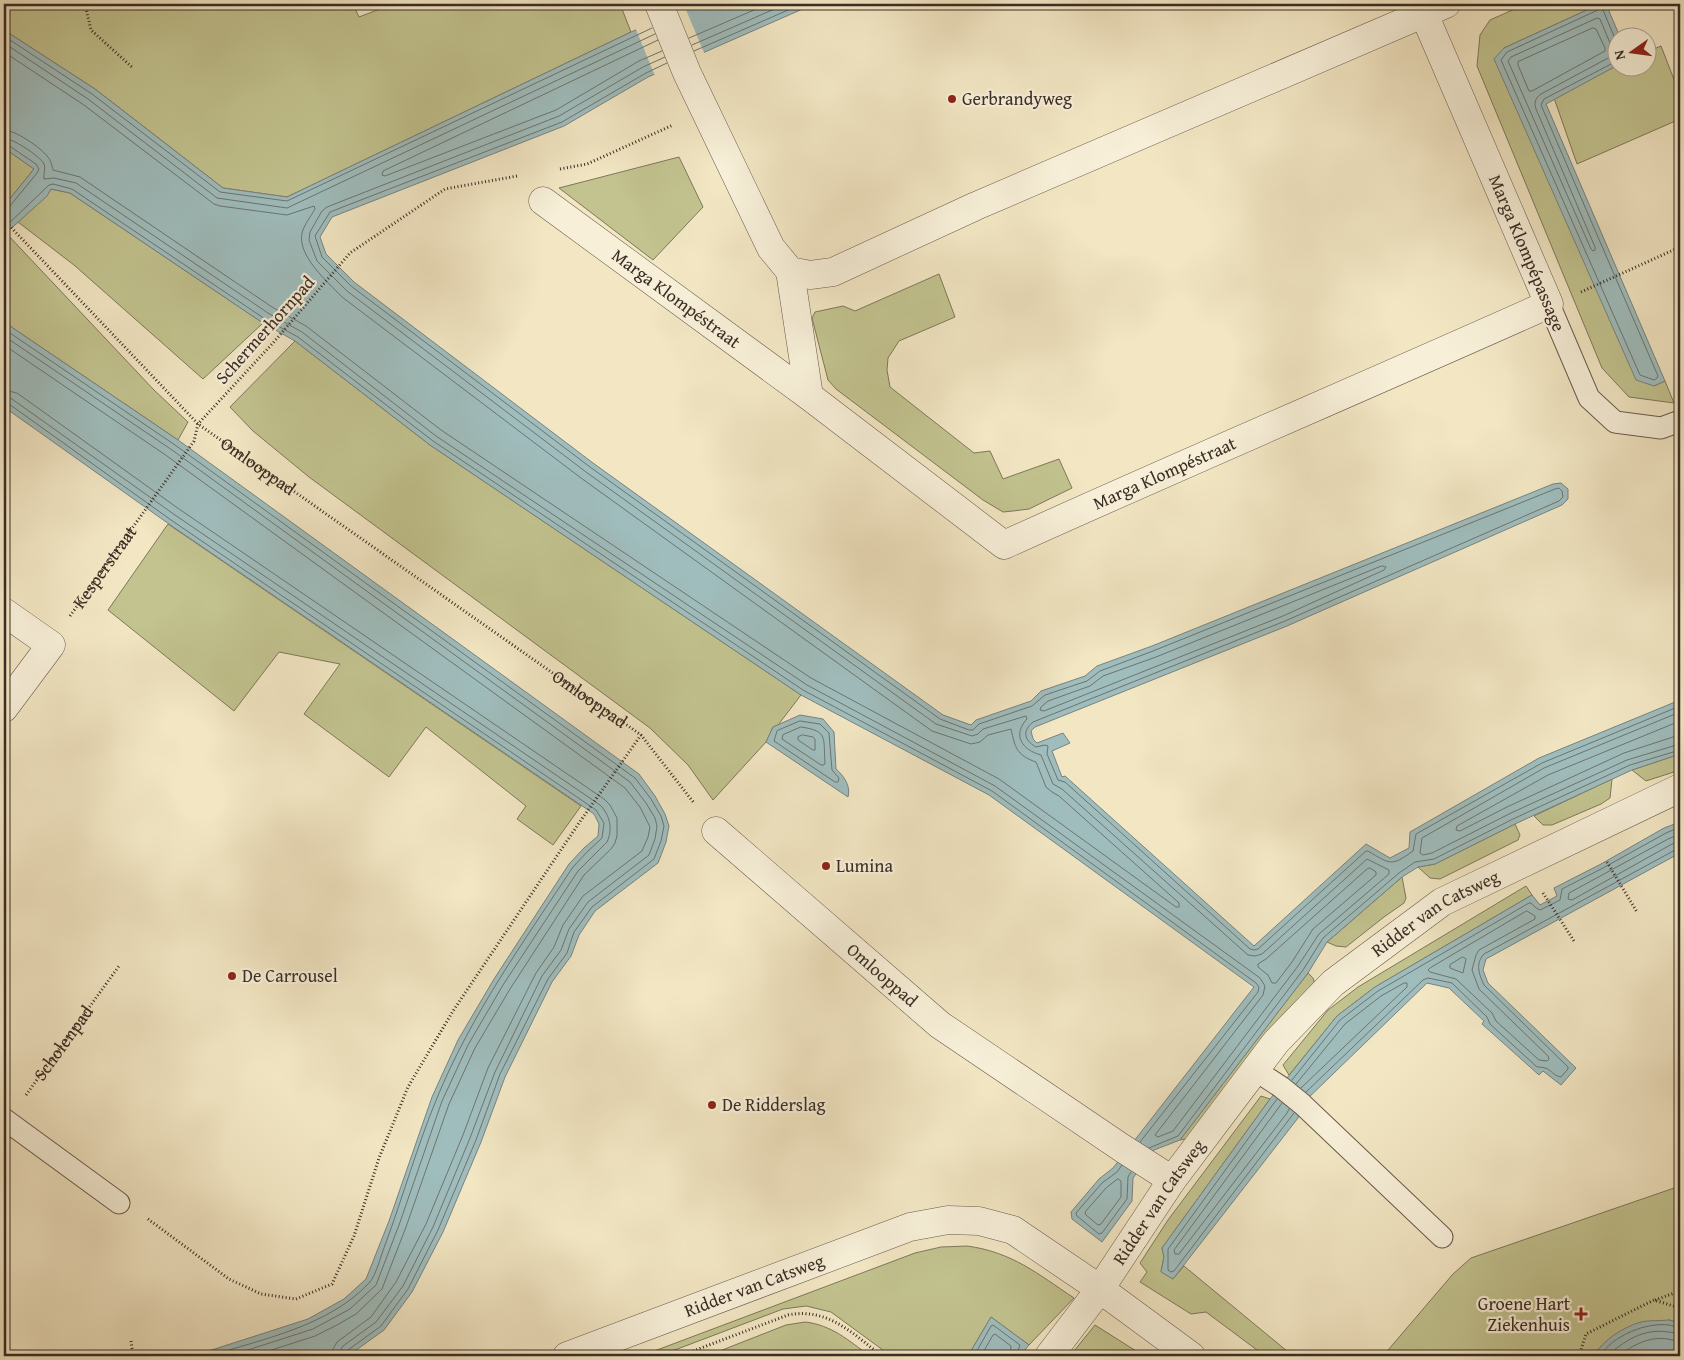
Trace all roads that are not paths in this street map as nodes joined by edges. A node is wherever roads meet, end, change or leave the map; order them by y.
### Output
1 (660, 8) edge
2 (1435, 9) edge
3 (543, 201) dead end
4 (790, 270) junction
5 (1549, 304) junction
6 (809, 396) junction
7 (1680, 421) edge
8 (4, 612) edge
9 (4, 708) edge
10 (1680, 788) edge
11 (716, 831) road end
12 (1255, 1070) junction
13 (5, 1120) edge
14 (1166, 1175) junction
15 (119, 1203) road end
16 (1442, 1236) dead end
17 (1100, 1288) junction
18 (567, 1356) edge
19 (1049, 1356) edge
20 (1191, 1356) edge

1 - 4 street
2 - 4 street
2 - 5 street, Marga Klompépassage
3 - 6 street, Marga Klompéstraat
4 - 6 street
5 - 6 street, Marga Klompéstraat
5 - 7 lane, Marga Klompépassage
8 - 9 street
10 - 12 street, Ridder van Catsweg
11 - 14 street, Omlooppad
12 - 14 street, Ridder van Catsweg
12 - 16 lane
13 - 15 lane
14 - 17 street, Ridder van Catsweg
17 - 18 street, Ridder van Catsweg
17 - 19 street
17 - 20 street

